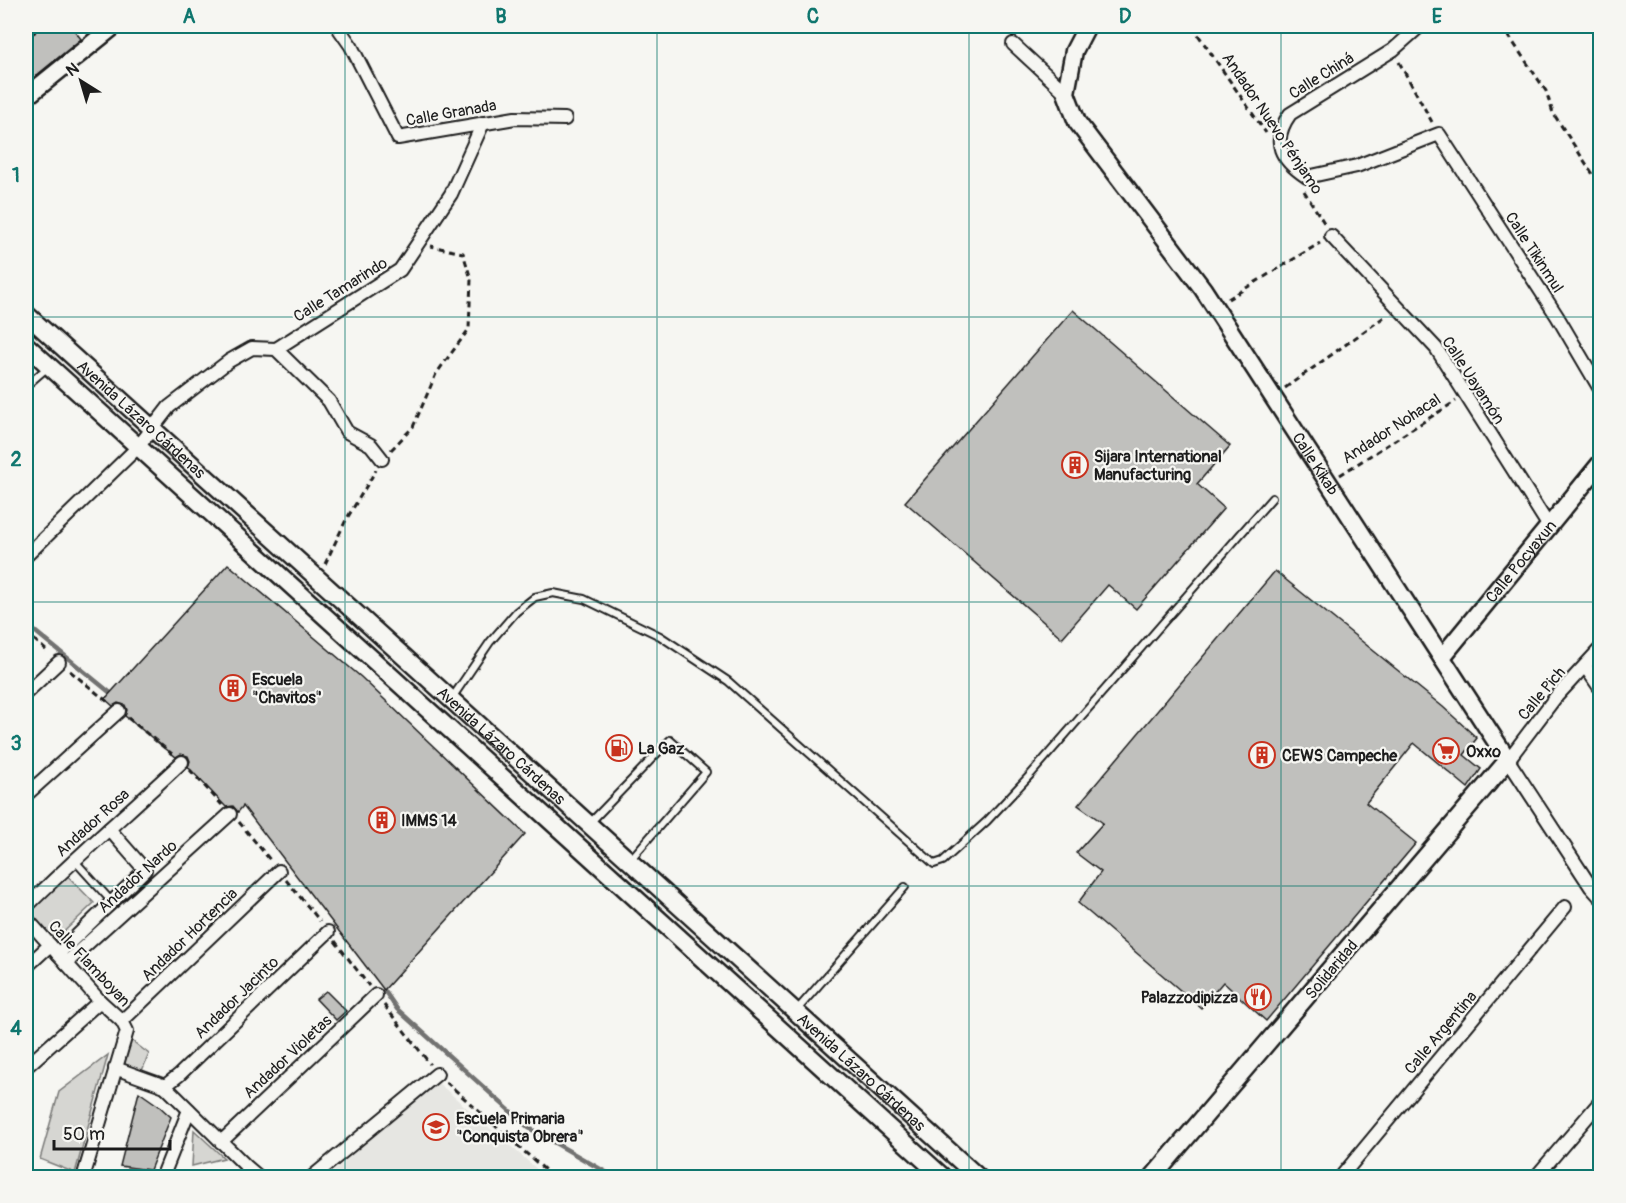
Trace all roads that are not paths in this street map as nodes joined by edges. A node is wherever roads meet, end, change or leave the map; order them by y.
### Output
1 (30, 26) edge
2 (114, 26) edge
3 (337, 26) edge
4 (1087, 26) edge
5 (1420, 26) edge
6 (26, 29) edge
7 (1013, 44) dead end
8 (1066, 93) junction
9 (26, 97) edge
10 (565, 119) dead end
11 (483, 123) junction
12 (1288, 165) joint
13 (1331, 236) road end
14 (26, 314) edge
15 (26, 345) edge
16 (276, 349) junction
17 (49, 366) junction
18 (26, 386) edge
19 (1600, 389) edge
20 (152, 429) junction
21 (138, 447) junction
22 (382, 459) road end
23 (1600, 464) edge
24 (1272, 498) dead end
25 (1550, 528) junction
26 (26, 556) edge
27 (1600, 649) edge
28 (1442, 657) junction
29 (59, 662) dead end
30 (1585, 666) junction
31 (418, 670) junction
32 (403, 687) junction
33 (1600, 688) edge
34 (26, 693) edge
35 (451, 700) junction
36 (119, 711) dead end
37 (515, 757) junction
38 (1508, 760) junction
39 (182, 762) dead end
40 (500, 775) junction
41 (26, 795) edge
42 (230, 814) dead end
43 (588, 824) junction
44 (109, 830) junction
45 (74, 859) junction
46 (629, 861) junction
47 (279, 871) dead end
48 (905, 887) dead end
49 (1600, 897) edge
50 (112, 902) junction
51 (26, 907) edge
52 (1565, 907) dead end
53 (26, 918) edge
54 (328, 932) dead end
55 (58, 954) junction
56 (26, 967) edge
57 (376, 995) dead end
58 (99, 1001) junction
59 (795, 1011) junction
60 (122, 1021) junction
61 (26, 1067) edge
62 (115, 1068) junction
63 (437, 1074) dead end
64 (165, 1086) junction
65 (1600, 1102) edge
66 (189, 1110) junction
67 (221, 1142) junction
68 (247, 1172) edge
69 (84, 1178) edge
70 (162, 1178) edge
71 (260, 1178) edge
72 (311, 1178) edge
73 (944, 1178) edge
74 (979, 1178) edge
75 (1152, 1178) edge
76 (1340, 1178) edge
77 (1535, 1178) edge

1 - 6 street
2 - 9 main road
3 - 11 street, Calle Granada
4 - 8 main road
5 - 12 street, Calle Chiná
7 - 8 street
8 - 28 main road, Calle Kikab
10 - 11 street, Calle Granada
11 - 16 street, Calle Tamarindo
12 - 19 street, Calle Tikinmul
13 - 25 street, Calle Uayamón
14 - 20 main road, Avenida Lázaro Cárdenas
15 - 17 main road, Avenida Lázaro Cárdenas
16 - 20 street, Calle Tamarindo
16 - 22 street
17 - 18 lane
17 - 21 main road, Avenida Lázaro Cárdenas
20 - 21 street, Calle Tamarindo
20 - 31 main road, Avenida Lázaro Cárdenas
21 - 26 street, Calle Tamarindo
21 - 32 main road, Avenida Lázaro Cárdenas
23 - 25 main road, Calle Pocyaxun
24 - 35 lane
25 - 28 main road, Calle Pocyaxun
27 - 30 street, Calle Pich
28 - 38 main road, Calle Kikab
29 - 34 street
30 - 33 street
30 - 38 street, Calle Pich
31 - 32 main road
31 - 35 main road, Avenida Lázaro Cárdenas
32 - 40 main road, Avenida Lázaro Cárdenas
35 - 37 main road, Avenida Lázaro Cárdenas
36 - 41 street
37 - 40 main road
37 - 43 main road, Avenida Lázaro Cárdenas
38 - 49 street, Calle Kikab
38 - 75 main road, Solidaridad
39 - 44 street, Andador Rosa
40 - 73 main road, Avenida Lázaro Cárdenas
42 - 55 street, Andador Nardo
43 - 46 main road, Avenida Lázaro Cárdenas
43 - 46 lane
44 - 45 street, Andador Rosa
44 - 50 street
45 - 50 lane
45 - 51 street, Andador Rosa
46 - 59 main road, Avenida Lázaro Cárdenas
47 - 60 street, Andador Hortencia
48 - 59 lane
50 - 55 street
52 - 76 street, Calle Argentina
53 - 55 street, Calle Flamboyan
54 - 64 street, Andador Jacinto
55 - 56 street, Andador Nardo
55 - 58 street, Calle Flamboyan
57 - 67 street, Andador Violetas
58 - 60 street, Calle Flamboyan
58 - 61 street
59 - 74 main road, Avenida Lázaro Cárdenas
60 - 62 street, Calle Flamboyan
62 - 64 street
62 - 69 street, Calle Flamboyan
63 - 72 street
64 - 66 street
65 - 77 street
66 - 67 street
66 - 70 street
67 - 68 street
68 - 71 street

